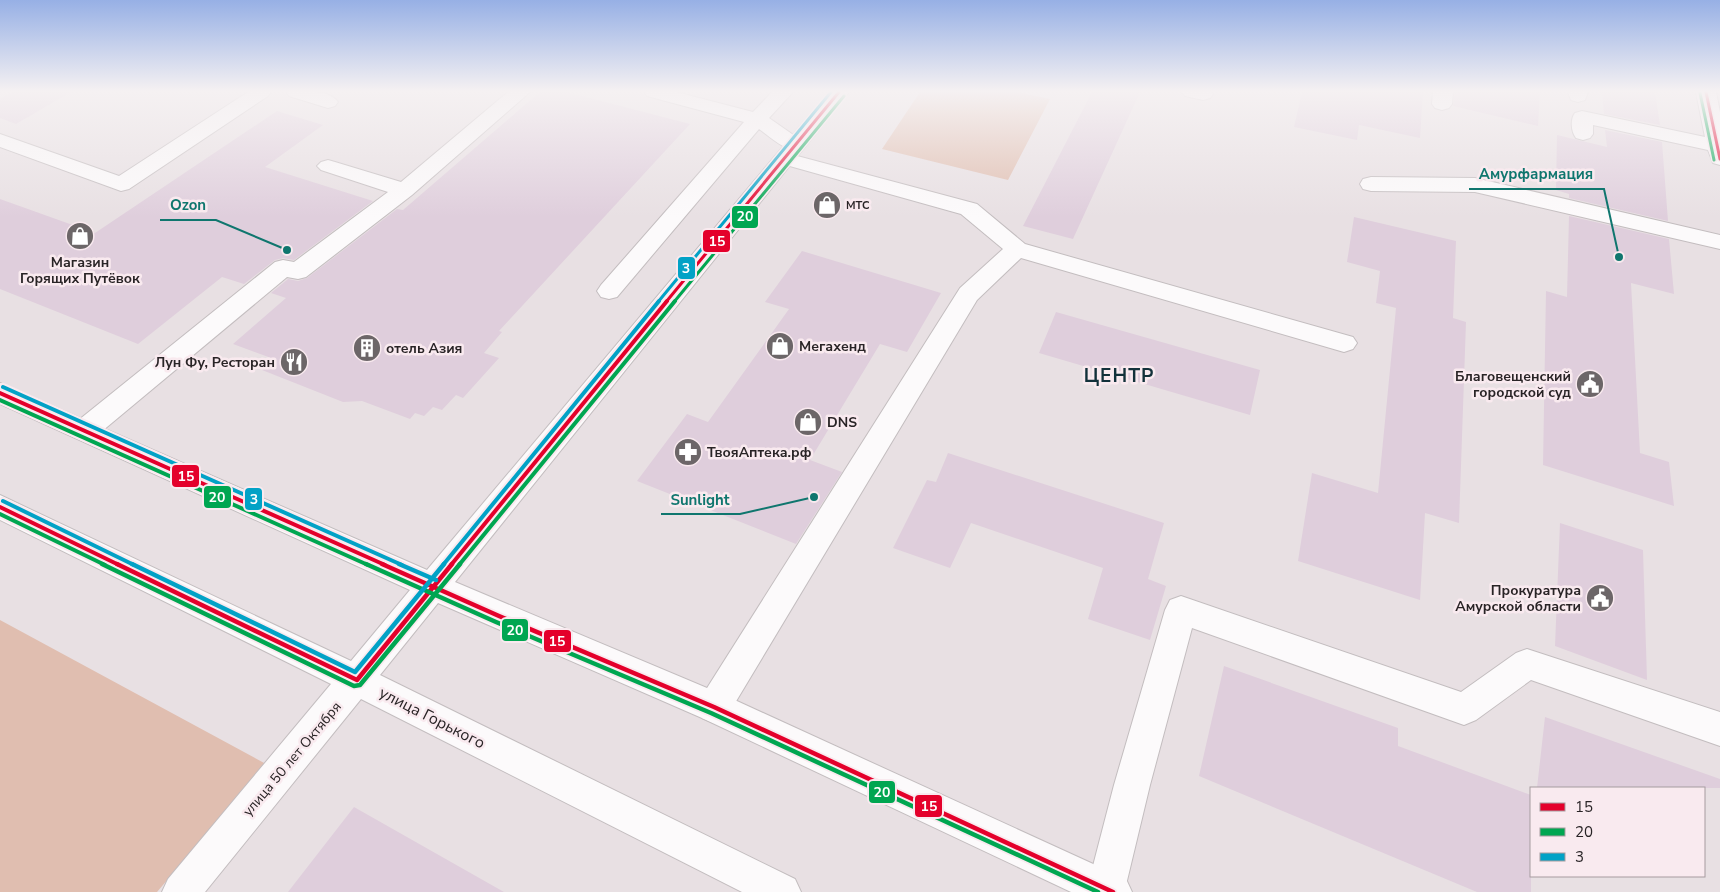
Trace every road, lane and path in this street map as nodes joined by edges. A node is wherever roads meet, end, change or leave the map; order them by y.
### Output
1 (198, 134) edge
2 (471, 134) edge
3 (744, 134) edge
4 (772, 134) edge
5 (805, 134) edge
6 (1647, 134) edge
7 (1715, 134) edge
8 (0, 140) edge
9 (790, 152) junction
10 (1719, 152) edge
11 (328, 166) dead end
12 (1371, 184) dead end
13 (404, 190) junction
14 (1720, 242) edge
15 (1017, 249) junction
16 (610, 291) dead end
17 (1344, 343) dead end
18 (0, 393) edge
19 (85, 430) junction
20 (0, 507) edge
21 (433, 586) junction
22 (357, 680) junction
23 (714, 707) junction
24 (1720, 729) edge
25 (1110, 890) edge
26 (181, 892) edge
27 (782, 892) edge

1 - 8 main road
2 - 13 main road
3 - 16 main road
4 - 9 main road
5 - 9 main road, улица 50 лет Октября
6 - 10 main road
7 - 10 main road
9 - 15 main road
9 - 21 main road, улица 50 лет Октября
11 - 13 main road
12 - 14 main road
13 - 19 main road
15 - 17 main road
15 - 23 main road
18 - 19 main road
19 - 21 main road
20 - 22 main road, улица Горького
21 - 22 main road, улица 50 лет Октября
21 - 23 main road
22 - 26 main road, улица 50 лет Октября
22 - 27 main road, улица Горького
23 - 25 main road
24 - 25 main road

